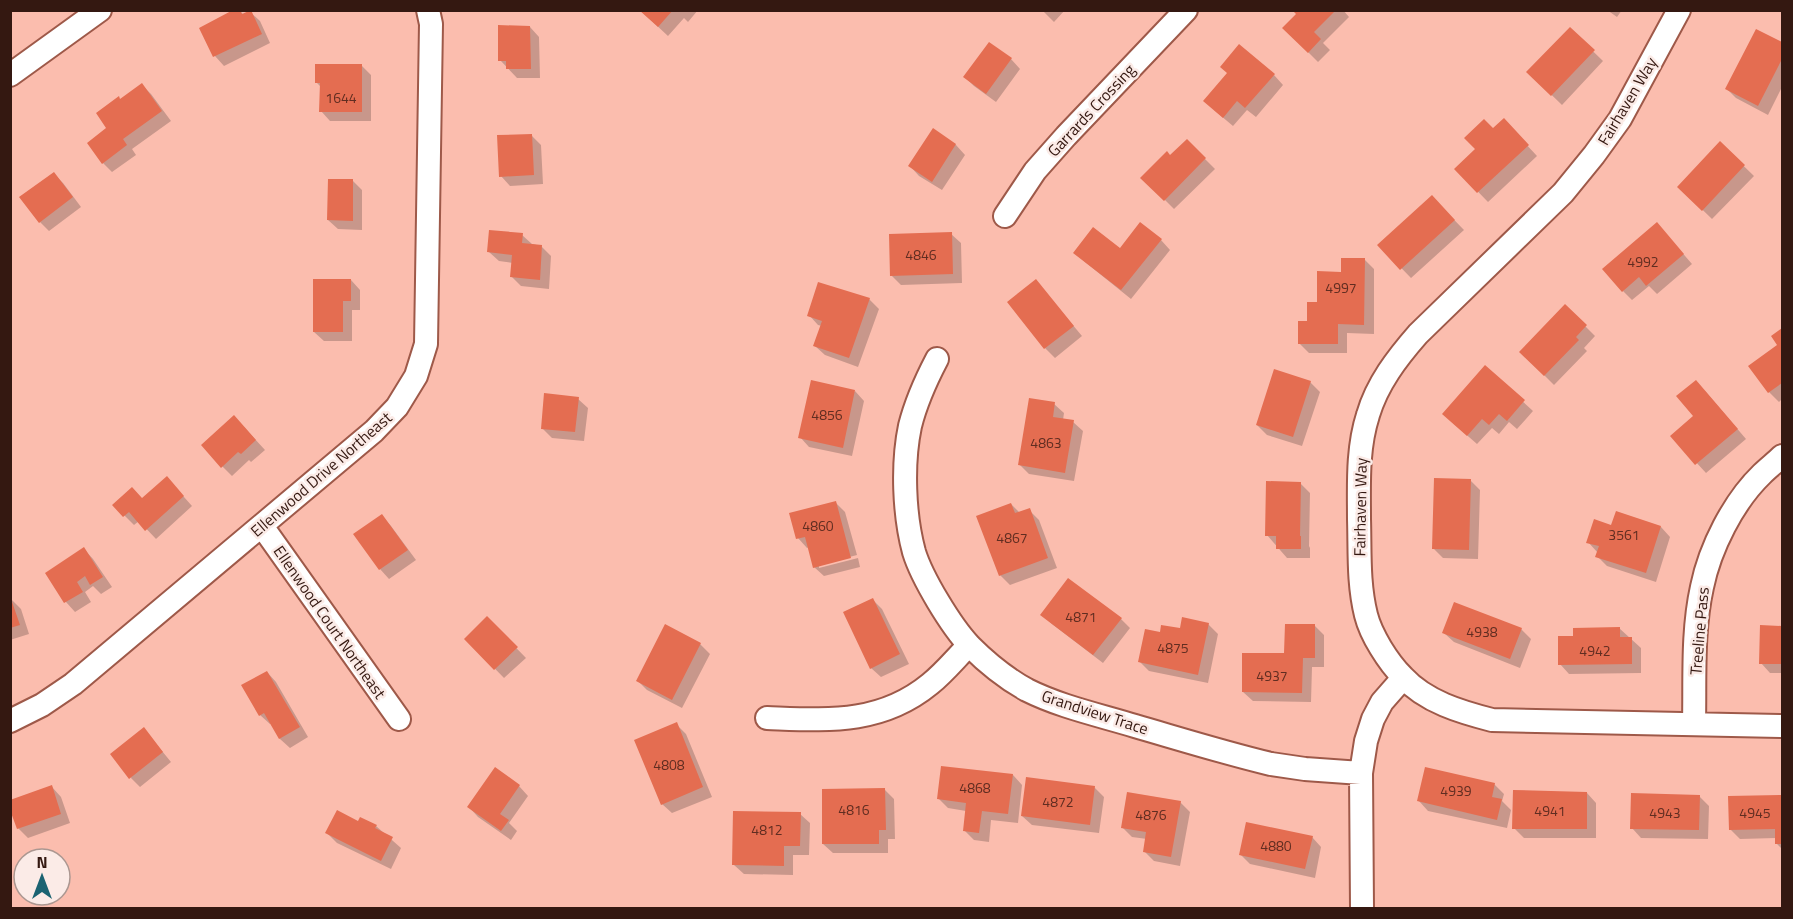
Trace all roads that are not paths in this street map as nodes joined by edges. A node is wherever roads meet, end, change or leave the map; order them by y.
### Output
1 (100, 10) edge
2 (428, 10) edge
3 (1186, 10) edge
4 (1679, 10) edge
5 (10, 75) edge
6 (1005, 216) dead end
7 (937, 359) dead end
8 (1782, 456) edge
9 (262, 526) junction
10 (969, 645) junction
11 (1403, 678) junction
12 (767, 718) dead end
13 (399, 719) dead end
14 (10, 721) edge
15 (1694, 724) junction
16 (1782, 726) edge
17 (1361, 773) junction
18 (1362, 909) edge

1 - 5 street
2 - 9 street, Ellenwood Drive Northeast
3 - 6 street, Garrards Crossing
4 - 11 street, Fairhaven Way
7 - 10 street, Grandview Trace
8 - 15 street, Treeline Pass
9 - 13 street, Ellenwood Court Northeast
9 - 14 street, Ellenwood Drive Northeast
10 - 12 street
10 - 17 street, Grandview Trace
11 - 15 street, Fairhaven Way
11 - 17 street
15 - 16 street, Fairhaven Way
17 - 18 street

